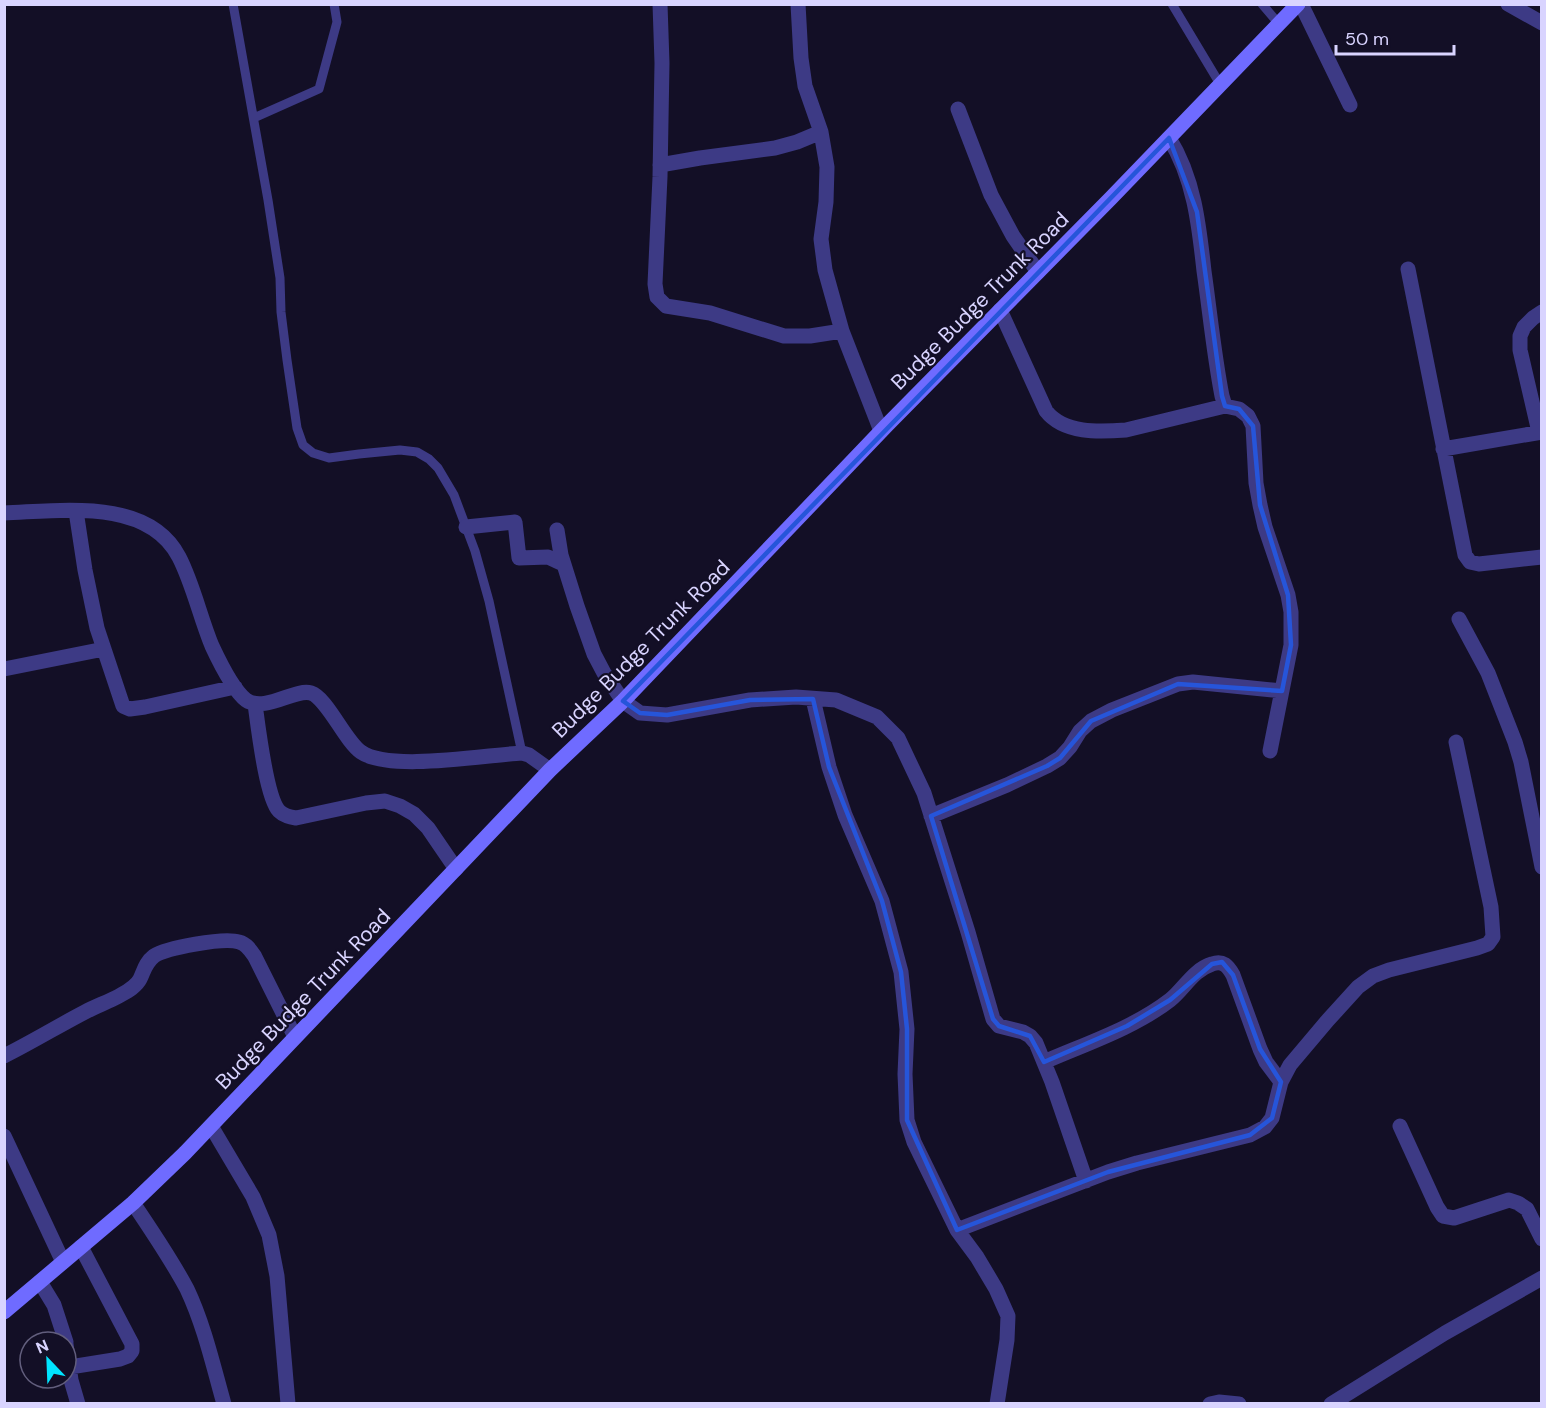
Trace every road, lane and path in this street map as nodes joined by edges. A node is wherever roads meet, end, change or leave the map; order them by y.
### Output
1 (233, 4) edge
2 (334, 4) edge
3 (660, 4) edge
4 (798, 4) edge
5 (1172, 4) edge
6 (1262, 4) edge
7 (1299, 4) edge
8 (1508, 4) edge
9 (1542, 23) edge
10 (1279, 24) junction
11 (1220, 84) junction
12 (1350, 105) dead end
13 (958, 109) dead end
14 (254, 118) junction
15 (820, 132) junction
16 (1169, 138) junction
17 (660, 165) junction
18 (1408, 269) dead end
19 (1038, 272) junction
20 (1000, 310) junction
21 (1542, 312) edge
22 (842, 331) junction
23 (1225, 405) junction
24 (881, 431) junction
25 (1540, 432) edge
26 (1443, 449) junction
27 (76, 511) junction
28 (4, 513) edge
29 (466, 527) junction
30 (557, 530) dead end
31 (1542, 557) edge
32 (564, 564) junction
33 (1459, 619) dead end
34 (104, 650) junction
35 (4, 669) edge
36 (235, 687) junction
37 (1282, 691) junction
38 (813, 699) junction
39 (623, 701) junction
40 (255, 704) junction
41 (1456, 742) dead end
42 (1270, 751) dead end
43 (522, 753) junction
44 (550, 770) junction
45 (931, 816) junction
46 (1542, 867) edge
47 (456, 869) junction
48 (295, 1037) junction
49 (4, 1056) edge
50 (1044, 1062) junction
51 (1281, 1082) junction
52 (211, 1125) junction
53 (1401, 1126) dead end
54 (4, 1136) edge
55 (1086, 1181) junction
56 (133, 1203) junction
57 (957, 1230) junction
58 (1542, 1239) edge
59 (81, 1247) junction
60 (63, 1262) junction
61 (1542, 1278) edge
62 (40, 1282) junction
63 (4, 1312) edge
64 (62, 1330) edge
65 (78, 1366) edge
66 (224, 1404) edge
67 (288, 1404) edge
68 (997, 1404) edge
69 (1210, 1404) edge
70 (1239, 1404) edge
71 (1331, 1404) edge

1 - 14 lane
2 - 14 lane
3 - 17 street
4 - 15 street
5 - 11 lane
6 - 10 lane
7 - 10 main road, Budge Budge Trunk Road
7 - 12 street
8 - 9 street
10 - 11 main road, Budge Budge Trunk Road
11 - 16 main road, Budge Budge Trunk Road
13 - 19 street
14 - 29 lane
15 - 17 street
15 - 22 street
16 - 19 main road, Budge Budge Trunk Road
16 - 23 street
17 - 22 street
18 - 26 street
19 - 20 main road, Budge Budge Trunk Road
20 - 23 street
20 - 24 main road, Budge Budge Trunk Road
21 - 25 street
22 - 24 street
23 - 37 street
24 - 39 main road, Budge Budge Trunk Road
25 - 26 street
26 - 31 street
27 - 28 street
27 - 34 street
27 - 36 street
29 - 32 street
29 - 43 lane
30 - 32 street
32 - 39 street
33 - 46 street
34 - 35 street
34 - 36 street
36 - 40 street
37 - 42 street
37 - 45 street
38 - 39 street
38 - 45 street
38 - 57 street
39 - 44 main road, Budge Budge Trunk Road
40 - 43 street
40 - 47 street
41 - 51 street
43 - 44 street
44 - 47 main road, Budge Budge Trunk Road
45 - 50 street
47 - 48 main road, Budge Budge Trunk Road
48 - 49 street
48 - 52 main road, Budge Budge Trunk Road
50 - 51 street
50 - 55 street
51 - 55 street
52 - 56 main road, Budge Budge Trunk Road
52 - 67 street
53 - 58 street
54 - 60 street
55 - 57 street
56 - 59 main road, Budge Budge Trunk Road
56 - 66 street
57 - 68 street
59 - 60 main road, Budge Budge Trunk Road
59 - 65 street
60 - 62 main road, Budge Budge Trunk Road
61 - 71 street
62 - 63 main road, Budge Budge Trunk Road
62 - 64 street
69 - 70 street

